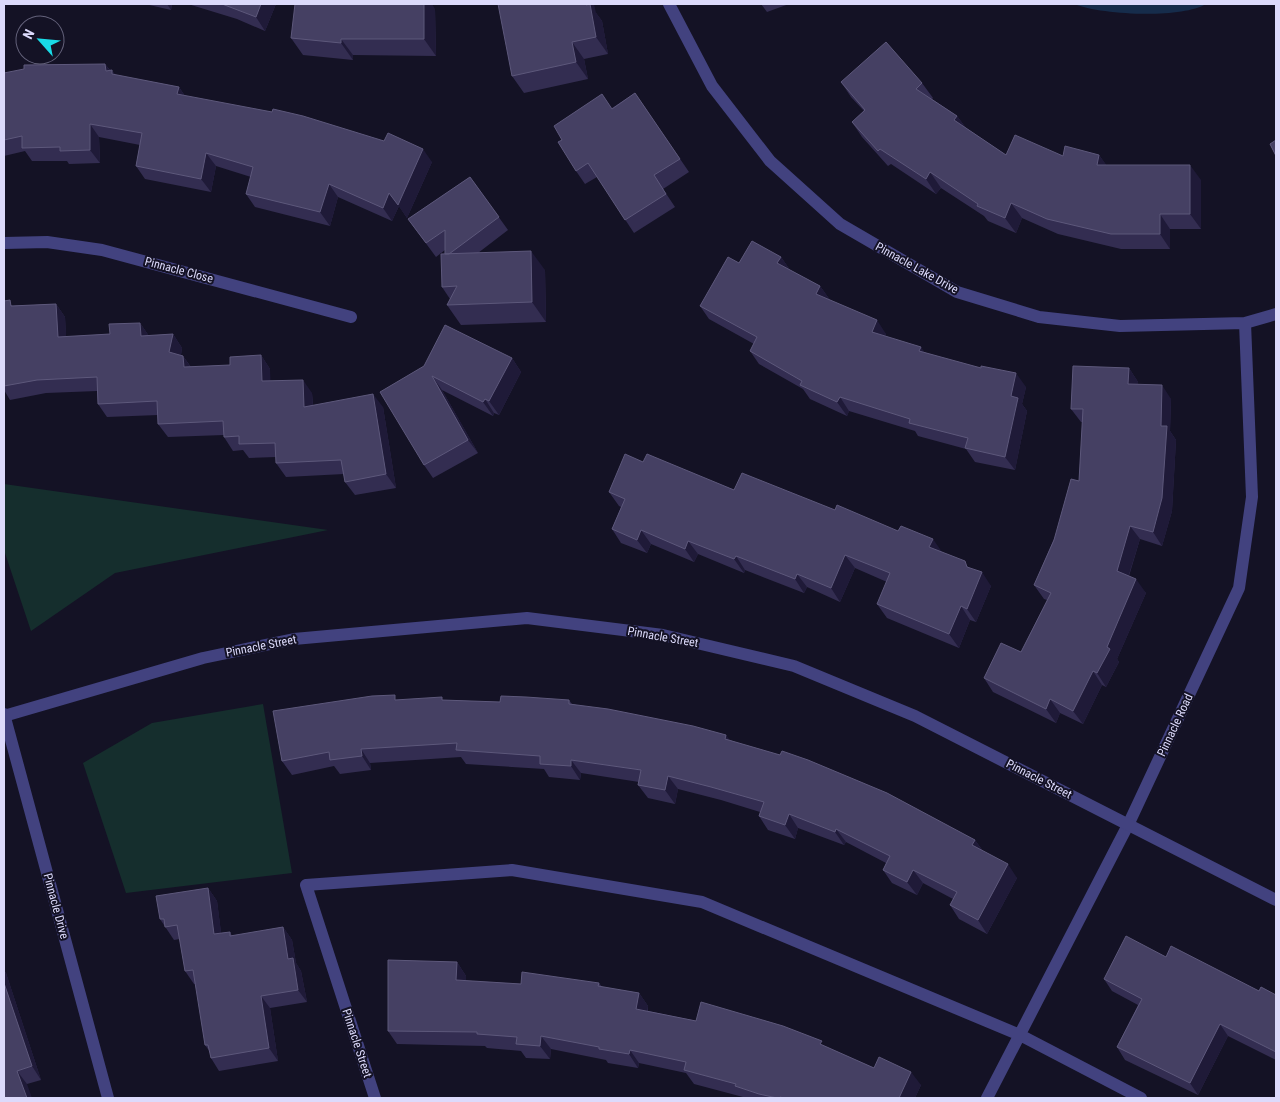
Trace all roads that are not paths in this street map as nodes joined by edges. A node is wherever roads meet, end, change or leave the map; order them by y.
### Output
1 (668, 4) edge
2 (4, 243) edge
3 (1276, 314) edge
4 (351, 317) dead end
5 (1245, 323) junction
6 (4, 716) edge
7 (1128, 823) junction
8 (1276, 900) edge
9 (1020, 1035) junction
10 (108, 1098) edge
11 (375, 1098) edge
12 (987, 1098) edge
13 (1141, 1098) edge

1 - 5 street, Pinnacle Lake Drive
2 - 4 street, Pinnacle Close
3 - 5 street, Pinnacle Lake Drive
5 - 7 street, Pinnacle Road
6 - 7 street, Pinnacle Street
6 - 10 street, Pinnacle Drive
7 - 8 street, Pinnacle Street
7 - 9 street, Pinnacle Road
9 - 11 street, Pinnacle Street
9 - 12 street, Pinnacle Road
9 - 13 street, Pinnacle Street

